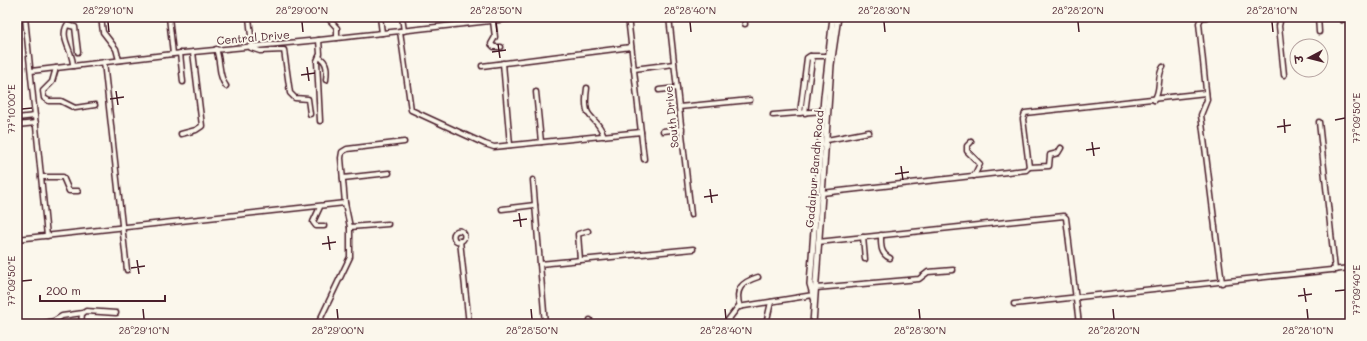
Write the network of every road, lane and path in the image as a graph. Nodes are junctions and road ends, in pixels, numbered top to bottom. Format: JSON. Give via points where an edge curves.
{"nodes":[{"id":1,"x":25,"y":17,"type":"edge"},
{"id":2,"x":101,"y":17,"type":"edge"},
{"id":3,"x":169,"y":17,"type":"edge"},
{"id":4,"x":249,"y":17,"type":"edge"},
{"id":5,"x":327,"y":17,"type":"edge"},
{"id":6,"x":380,"y":17,"type":"edge"},
{"id":7,"x":402,"y":17,"type":"edge"},
{"id":8,"x":526,"y":17,"type":"edge"},
{"id":9,"x":628,"y":17,"type":"edge"},
{"id":10,"x":669,"y":17,"type":"edge"},
{"id":11,"x":744,"y":17,"type":"edge"},
{"id":12,"x":833,"y":17,"type":"edge"},
{"id":13,"x":838,"y":17,"type":"edge"},
{"id":14,"x":1206,"y":17,"type":"edge"},
{"id":15,"x":1281,"y":17,"type":"edge"},
{"id":16,"x":1318,"y":17,"type":"edge"},
{"id":17,"x":1340,"y":17,"type":"edge"},
{"id":18,"x":1347,"y":17,"type":"edge"},
{"id":19,"x":493,"y":21,"type":"junction"},
{"id":20,"x":745,"y":24,"type":"dead end"},
{"id":21,"x":402,"y":31,"type":"junction"},
{"id":22,"x":1318,"y":32,"type":"dead end"},
{"id":23,"x":382,"y":33,"type":"junction"},
{"id":24,"x":337,"y":38,"type":"junction"},
{"id":25,"x":319,"y":40,"type":"junction"},
{"id":26,"x":252,"y":46,"type":"junction"},
{"id":27,"x":243,"y":47,"type":"junction"},
{"id":28,"x":501,"y":47,"type":"dead end"},
{"id":29,"x":631,"y":47,"type":"junction"},
{"id":30,"x":216,"y":49,"type":"junction"},
{"id":31,"x":78,"y":52,"type":"dead end"},
{"id":32,"x":194,"y":52,"type":"junction"},
{"id":33,"x":180,"y":53,"type":"junction"},
{"id":34,"x":173,"y":54,"type":"junction"},
{"id":35,"x":811,"y":56,"type":"junction"},
{"id":36,"x":828,"y":56,"type":"junction"},
{"id":37,"x":319,"y":57,"type":"junction"},
{"id":38,"x":119,"y":60,"type":"junction"},
{"id":39,"x":104,"y":62,"type":"junction"},
{"id":40,"x":503,"y":63,"type":"junction"},
{"id":41,"x":674,"y":64,"type":"junction"},
{"id":42,"x":73,"y":66,"type":"junction"},
{"id":43,"x":482,"y":66,"type":"dead end"},
{"id":44,"x":1163,"y":67,"type":"dead end"},
{"id":45,"x":56,"y":68,"type":"junction"},
{"id":46,"x":634,"y":69,"type":"junction"},
{"id":47,"x":31,"y":71,"type":"junction"},
{"id":48,"x":1284,"y":75,"type":"dead end"},
{"id":49,"x":326,"y":80,"type":"dead end"},
{"id":50,"x":183,"y":82,"type":"dead end"},
{"id":51,"x":226,"y":86,"type":"dead end"},
{"id":52,"x":587,"y":88,"type":"dead end"},
{"id":53,"x":677,"y":88,"type":"junction"},
{"id":54,"x":659,"y":90,"type":"dead end"},
{"id":55,"x":536,"y":92,"type":"dead end"},
{"id":56,"x":1206,"y":93,"type":"junction"},
{"id":57,"x":750,"y":100,"type":"dead end"},
{"id":58,"x":1153,"y":100,"type":"junction"},
{"id":59,"x":95,"y":105,"type":"dead end"},
{"id":60,"x":679,"y":107,"type":"junction"},
{"id":61,"x":823,"y":111,"type":"junction"},
{"id":62,"x":800,"y":113,"type":"junction"},
{"id":63,"x":805,"y":113,"type":"junction"},
{"id":64,"x":310,"y":114,"type":"dead end"},
{"id":65,"x":773,"y":115,"type":"dead end"},
{"id":66,"x":35,"y":116,"type":"junction"},
{"id":67,"x":17,"y":118,"type":"edge"},
{"id":68,"x":320,"y":121,"type":"dead end"},
{"id":69,"x":1319,"y":122,"type":"dead end"},
{"id":70,"x":36,"y":123,"type":"junction"},
{"id":71,"x":17,"y":125,"type":"edge"},
{"id":72,"x":682,"y":129,"type":"junction"},
{"id":73,"x":663,"y":131,"type":"dead end"},
{"id":74,"x":641,"y":132,"type":"junction"},
{"id":75,"x":869,"y":132,"type":"dead end"},
{"id":76,"x":181,"y":134,"type":"dead end"},
{"id":77,"x":604,"y":136,"type":"junction"},
{"id":78,"x":827,"y":140,"type":"junction"},
{"id":79,"x":404,"y":142,"type":"dead end"},
{"id":80,"x":541,"y":142,"type":"junction"},
{"id":81,"x":971,"y":142,"type":"dead end"},
{"id":82,"x":510,"y":145,"type":"junction"},
{"id":83,"x":1062,"y":148,"type":"dead end"},
{"id":84,"x":644,"y":159,"type":"dead end"},
{"id":85,"x":1029,"y":167,"type":"junction"},
{"id":86,"x":390,"y":173,"type":"dead end"},
{"id":87,"x":974,"y":176,"type":"junction"},
{"id":88,"x":41,"y":177,"type":"junction"},
{"id":89,"x":343,"y":178,"type":"junction"},
{"id":90,"x":534,"y":180,"type":"dead end"},
{"id":91,"x":78,"y":191,"type":"dead end"},
{"id":92,"x":822,"y":193,"type":"junction"},
{"id":93,"x":345,"y":203,"type":"junction"},
{"id":94,"x":536,"y":205,"type":"junction"},
{"id":95,"x":320,"y":207,"type":"junction"},
{"id":96,"x":502,"y":209,"type":"dead end"},
{"id":97,"x":691,"y":215,"type":"dead end"},
{"id":98,"x":388,"y":224,"type":"dead end"},
{"id":99,"x":324,"y":226,"type":"dead end"},
{"id":100,"x":350,"y":227,"type":"junction"},
{"id":101,"x":122,"y":228,"type":"junction"},
{"id":102,"x":588,"y":231,"type":"dead end"},
{"id":103,"x":881,"y":235,"type":"junction"},
{"id":104,"x":47,"y":236,"type":"junction"},
{"id":105,"x":863,"y":237,"type":"junction"},
{"id":106,"x":17,"y":239,"type":"edge"},
{"id":107,"x":460,"y":241,"type":"dead end"},
{"id":108,"x":818,"y":242,"type":"junction"},
{"id":109,"x":693,"y":249,"type":"dead end"},
{"id":110,"x":890,"y":258,"type":"dead end"},
{"id":111,"x":865,"y":259,"type":"dead end"},
{"id":112,"x":580,"y":260,"type":"junction"},
{"id":113,"x":540,"y":264,"type":"junction"},
{"id":114,"x":1350,"y":268,"type":"edge"},
{"id":115,"x":128,"y":270,"type":"dead end"},
{"id":116,"x":953,"y":270,"type":"dead end"},
{"id":117,"x":1335,"y":270,"type":"junction"},
{"id":118,"x":758,"y":277,"type":"dead end"},
{"id":119,"x":1222,"y":283,"type":"junction"},
{"id":120,"x":816,"y":288,"type":"junction"},
{"id":121,"x":814,"y":297,"type":"junction"},
{"id":122,"x":1077,"y":298,"type":"junction"},
{"id":123,"x":771,"y":302,"type":"junction"},
{"id":124,"x":1014,"y":304,"type":"dead end"},
{"id":125,"x":740,"y":307,"type":"junction"},
{"id":126,"x":83,"y":313,"type":"junction"},
{"id":127,"x":116,"y":313,"type":"dead end"},
{"id":128,"x":41,"y":324,"type":"edge"},
{"id":129,"x":81,"y":324,"type":"edge"},
{"id":130,"x":318,"y":324,"type":"edge"},
{"id":131,"x":469,"y":324,"type":"edge"},
{"id":132,"x":545,"y":324,"type":"edge"},
{"id":133,"x":725,"y":324,"type":"edge"},
{"id":134,"x":766,"y":324,"type":"edge"},
{"id":135,"x":813,"y":324,"type":"edge"},
{"id":136,"x":1079,"y":324,"type":"edge"}],
"edges":[{"from":1,"to":47,"type":"street"},
{"from":2,"to":38,"type":"street","via":[[103,32],[116,49]]},
{"from":3,"to":34,"type":"street"},
{"from":4,"to":26,"type":"street"},
{"from":5,"to":24,"type":"street","via":[[337,28]]},
{"from":6,"to":23,"type":"street"},
{"from":7,"to":21,"type":"street"},
{"from":8,"to":19,"type":"street","name":"Central Drive"},
{"from":9,"to":29,"type":"street"},
{"from":10,"to":41,"type":"street","name":"South Drive"},
{"from":11,"to":20,"type":"street"},
{"from":12,"to":36,"type":"street"},
{"from":13,"to":78,"type":"street","name":"Gadaipur Bandh Road"},
{"from":14,"to":56,"type":"street","via":[[1201,18],[1199,24]]},
{"from":15,"to":48,"type":"street"},
{"from":16,"to":22,"type":"street"},
{"from":17,"to":18,"type":"street","via":[[1342,20]]},
{"from":19,"to":21,"type":"street","name":"Central Drive"},
{"from":19,"to":28,"type":"street","via":[[495,37],[491,44],[494,47]]},
{"from":21,"to":23,"type":"street","name":"Central Drive"},
{"from":21,"to":82,"type":"street","via":[[411,110],[490,146]]},
{"from":23,"to":24,"type":"street","name":"Central Drive"},
{"from":24,"to":25,"type":"street","name":"Central Drive"},
{"from":25,"to":26,"type":"street","name":"Central Drive"},
{"from":25,"to":37,"type":"street"},
{"from":26,"to":27,"type":"street","name":"Central Drive"},
{"from":27,"to":30,"type":"street","name":"Central Drive"},
{"from":27,"to":64,"type":"street","via":[[260,51],[284,50],[290,94],[295,98],[308,99]]},
{"from":29,"to":40,"type":"street"},
{"from":29,"to":46,"type":"street"},
{"from":30,"to":32,"type":"street","name":"Central Drive"},
{"from":30,"to":51,"type":"street","via":[[221,65],[221,78]]},
{"from":31,"to":42,"type":"street","via":[[75,27],[67,25],[66,47],[73,58]]},
{"from":32,"to":33,"type":"street","name":"Central Drive"},
{"from":32,"to":76,"type":"street","via":[[202,126]]},
{"from":33,"to":34,"type":"street","name":"Central Drive"},
{"from":33,"to":50,"type":"street"},
{"from":34,"to":38,"type":"street","name":"Central Drive"},
{"from":35,"to":36,"type":"street"},
{"from":35,"to":62,"type":"street","via":[[807,58]]},
{"from":35,"to":63,"type":"street"},
{"from":36,"to":61,"type":"street"},
{"from":37,"to":49,"type":"street","via":[[326,65]]},
{"from":37,"to":68,"type":"street","via":[[316,62]]},
{"from":38,"to":39,"type":"street","name":"Central Drive"},
{"from":39,"to":42,"type":"street","name":"Central Drive"},
{"from":39,"to":101,"type":"street"},
{"from":40,"to":43,"type":"street"},
{"from":40,"to":82,"type":"street"},
{"from":41,"to":46,"type":"street"},
{"from":41,"to":53,"type":"street","name":"South Drive"},
{"from":42,"to":45,"type":"street","name":"Central Drive"},
{"from":44,"to":58,"type":"street","via":[[1157,95]]},
{"from":45,"to":47,"type":"street","name":"Central Drive"},
{"from":45,"to":59,"type":"street","via":[[52,82],[43,91],[44,98],[49,101],[61,101],[75,108]]},
{"from":46,"to":74,"type":"street"},
{"from":47,"to":66,"type":"street"},
{"from":52,"to":77,"type":"street","via":[[586,109]]},
{"from":53,"to":54,"type":"street"},
{"from":53,"to":60,"type":"street","name":"South Drive"},
{"from":55,"to":80,"type":"street"},
{"from":56,"to":58,"type":"street"},
{"from":56,"to":119,"type":"street","via":[[1207,102],[1201,115]]},
{"from":57,"to":60,"type":"street"},
{"from":58,"to":85,"type":"street","via":[[1025,114],[1023,119]]},
{"from":60,"to":72,"type":"street","name":"South Drive"},
{"from":61,"to":63,"type":"street"},
{"from":61,"to":121,"type":"street","via":[[810,284]]},
{"from":62,"to":63,"type":"street"},
{"from":62,"to":65,"type":"street"},
{"from":66,"to":67,"type":"street"},
{"from":66,"to":70,"type":"street"},
{"from":69,"to":117,"type":"street"},
{"from":70,"to":71,"type":"street"},
{"from":70,"to":88,"type":"street"},
{"from":72,"to":73,"type":"street"},
{"from":72,"to":97,"type":"street","name":"South Drive"},
{"from":74,"to":77,"type":"street"},
{"from":74,"to":84,"type":"street"},
{"from":75,"to":78,"type":"street"},
{"from":77,"to":80,"type":"street"},
{"from":78,"to":92,"type":"street","name":"Gadaipur Bandh Road"},
{"from":79,"to":89,"type":"street","via":[[343,151]]},
{"from":80,"to":82,"type":"street"},
{"from":81,"to":87,"type":"street","via":[[967,146],[967,151],[980,165]]},
{"from":83,"to":85,"type":"street","via":[[1058,153],[1050,155],[1049,166]]},
{"from":85,"to":87,"type":"street","via":[[1023,171]]},
{"from":86,"to":89,"type":"street"},
{"from":87,"to":92,"type":"street"},
{"from":88,"to":91,"type":"street","via":[[63,177],[69,192]]},
{"from":88,"to":104,"type":"street"},
{"from":89,"to":93,"type":"street"},
{"from":90,"to":94,"type":"street"},
{"from":92,"to":108,"type":"street","name":"Gadaipur Bandh Road"},
{"from":93,"to":95,"type":"street"},
{"from":93,"to":100,"type":"street"},
{"from":94,"to":96,"type":"street"},
{"from":94,"to":113,"type":"street"},
{"from":95,"to":99,"type":"street","via":[[313,222],[316,226]]},
{"from":95,"to":101,"type":"street"},
{"from":98,"to":100,"type":"street"},
{"from":100,"to":130,"type":"street","via":[[349,261]]},
{"from":101,"to":104,"type":"street"},
{"from":101,"to":115,"type":"street"},
{"from":102,"to":112,"type":"street","via":[[578,234]]},
{"from":103,"to":105,"type":"street"},
{"from":103,"to":110,"type":"street","via":[[882,250],[884,255]]},
{"from":103,"to":122,"type":"street","via":[[1064,216]]},
{"from":104,"to":106,"type":"street"},
{"from":105,"to":108,"type":"street"},
{"from":105,"to":111,"type":"street"},
{"from":107,"to":131,"type":"street"},
{"from":108,"to":120,"type":"street","name":"Gadaipur Bandh Road"},
{"from":109,"to":112,"type":"street"},
{"from":112,"to":113,"type":"street"},
{"from":113,"to":132,"type":"street"},
{"from":114,"to":117,"type":"street"},
{"from":116,"to":120,"type":"street","via":[[928,272],[919,279]]},
{"from":117,"to":119,"type":"street"},
{"from":118,"to":125,"type":"street","via":[[741,286],[737,297]]},
{"from":119,"to":122,"type":"street"},
{"from":120,"to":121,"type":"street","name":"Gadaipur Bandh Road"},
{"from":121,"to":123,"type":"street"},
{"from":121,"to":135,"type":"street","name":"Gadaipur Bandh Road"},
{"from":122,"to":124,"type":"street"},
{"from":122,"to":136,"type":"street"},
{"from":123,"to":125,"type":"street"},
{"from":123,"to":134,"type":"street"},
{"from":125,"to":133,"type":"street","via":[[734,310]]},
{"from":126,"to":127,"type":"street"},
{"from":126,"to":128,"type":"street","via":[[62,316]]},
{"from":126,"to":129,"type":"street"}]}
